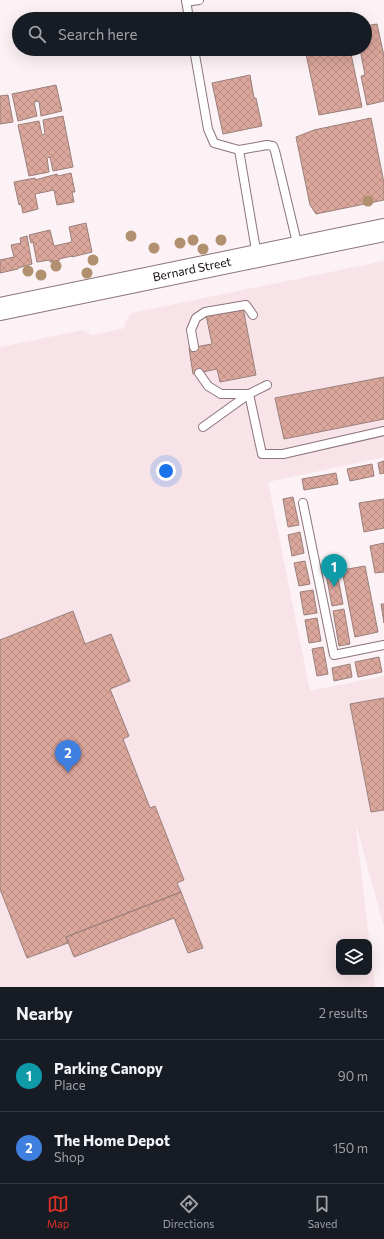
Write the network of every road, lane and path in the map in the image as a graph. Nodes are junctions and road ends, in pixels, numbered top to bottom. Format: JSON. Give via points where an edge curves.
{"nodes":[{"id":1,"x":199,"y":0,"type":"edge"},
{"id":2,"x":186,"y":1,"type":"edge"},
{"id":3,"x":188,"y":12,"type":"edge"},
{"id":4,"x":195,"y":56,"type":"edge"},
{"id":5,"x":239,"y":150,"type":"junction"},
{"id":6,"x":384,"y":230,"type":"edge"},
{"id":7,"x":298,"y":248,"type":"junction"},
{"id":8,"x":257,"y":257,"type":"junction"},
{"id":9,"x":0,"y":309,"type":"edge"},
{"id":10,"x":252,"y":315,"type":"dead end"},
{"id":11,"x":194,"y":347,"type":"dead end"},
{"id":12,"x":199,"y":372,"type":"dead end"},
{"id":13,"x":267,"y":384,"type":"dead end"},
{"id":14,"x":249,"y":394,"type":"junction"},
{"id":15,"x":203,"y":427,"type":"dead end"},
{"id":16,"x":384,"y":431,"type":"edge"},
{"id":17,"x":303,"y":503,"type":"dead end"},
{"id":18,"x":384,"y":645,"type":"edge"}],
"edges":[{"from":1,"to":2,"type":"lane"},
{"from":2,"to":3,"type":"lane"},
{"from":4,"to":5,"type":"lane","via":[[208,129],[214,143]]},
{"from":5,"to":7,"type":"lane","via":[[273,146]]},
{"from":5,"to":8,"type":"lane"},
{"from":6,"to":7,"type":"street","name":"Bernard Street"},
{"from":7,"to":8,"type":"street","name":"Bernard Street"},
{"from":8,"to":9,"type":"street","name":"Bernard Street"},
{"from":10,"to":11,"type":"lane","via":[[246,305],[205,312],[196,318],[191,330]]},
{"from":12,"to":14,"type":"lane","via":[[208,386],[221,394]]},
{"from":13,"to":14,"type":"lane"},
{"from":14,"to":15,"type":"lane"},
{"from":14,"to":16,"type":"lane","via":[[262,454],[283,454]]},
{"from":17,"to":18,"type":"lane","via":[[334,655]]}]}
